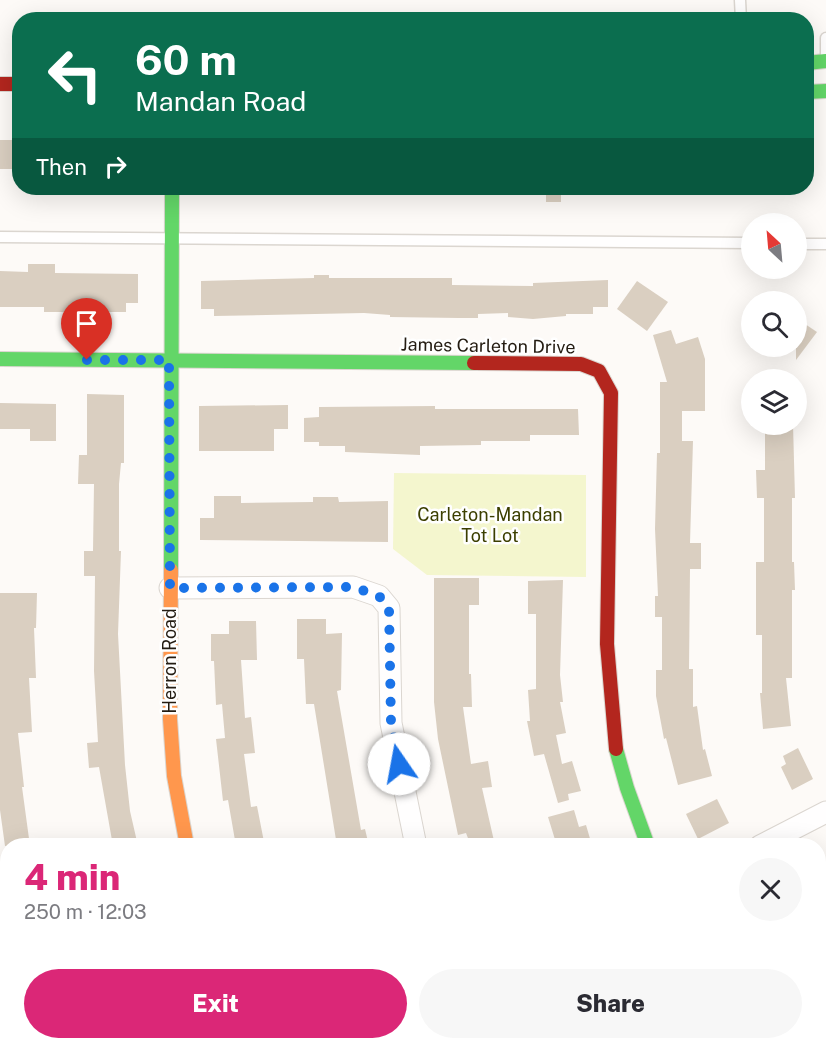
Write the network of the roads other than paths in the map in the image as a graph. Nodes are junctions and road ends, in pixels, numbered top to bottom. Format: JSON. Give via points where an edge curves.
{"nodes":[{"id":1,"x":826,"y":38,"type":"edge"},
{"id":2,"x":826,"y":61,"type":"edge"},
{"id":3,"x":172,"y":195,"type":"edge"},
{"id":4,"x":0,"y":237,"type":"edge"},
{"id":5,"x":171,"y":238,"type":"junction"},
{"id":6,"x":741,"y":243,"type":"edge"},
{"id":7,"x":807,"y":244,"type":"edge"},
{"id":8,"x":826,"y":244,"type":"edge"},
{"id":9,"x":0,"y":359,"type":"edge"},
{"id":10,"x":169,"y":360,"type":"junction"},
{"id":11,"x":170,"y":588,"type":"junction"},
{"id":12,"x":826,"y":812,"type":"edge"},
{"id":13,"x":186,"y":838,"type":"edge"},
{"id":14,"x":414,"y":838,"type":"edge"},
{"id":15,"x":645,"y":838,"type":"edge"},
{"id":16,"x":776,"y":838,"type":"edge"}],
"edges":[{"from":1,"to":2,"type":"lane"},
{"from":3,"to":5,"type":"street","name":"Herron Road"},
{"from":4,"to":5,"type":"lane"},
{"from":5,"to":6,"type":"lane"},
{"from":5,"to":10,"type":"street","name":"Herron Road"},
{"from":7,"to":8,"type":"lane"},
{"from":9,"to":10,"type":"street","name":"James Carleton Drive"},
{"from":10,"to":11,"type":"street","name":"Herron Road"},
{"from":10,"to":15,"type":"street","name":"James Carleton Drive","via":[[581,364],[599,371],[611,393],[608,619],[613,728],[620,766]]},
{"from":11,"to":13,"type":"street","name":"Herron Road","via":[[170,719],[174,776]]},
{"from":11,"to":14,"type":"street","via":[[353,587],[379,596],[389,608],[391,723]]},
{"from":12,"to":16,"type":"street"}]}
